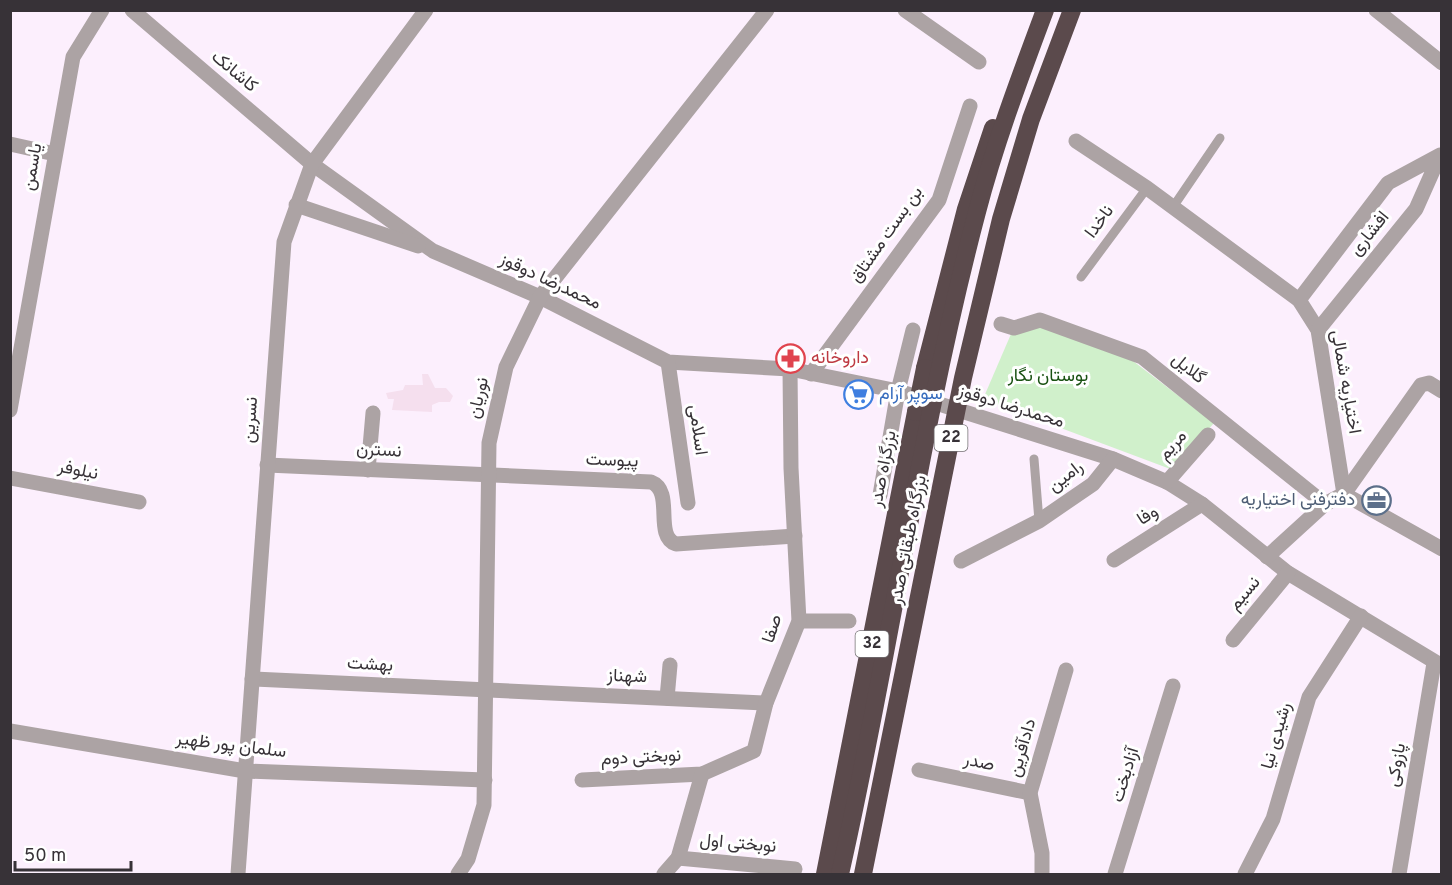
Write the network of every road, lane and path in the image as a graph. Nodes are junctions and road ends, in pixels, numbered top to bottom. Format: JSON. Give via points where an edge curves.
{"nodes":[{"id":1,"x":102,"y":10,"type":"edge"},
{"id":2,"x":132,"y":10,"type":"edge"},
{"id":3,"x":426,"y":10,"type":"edge"},
{"id":4,"x":767,"y":10,"type":"edge"},
{"id":5,"x":905,"y":10,"type":"edge"},
{"id":6,"x":1036,"y":10,"type":"edge"},
{"id":7,"x":1045,"y":10,"type":"edge"},
{"id":8,"x":1075,"y":10,"type":"edge"},
{"id":9,"x":1376,"y":10,"type":"edge"},
{"id":10,"x":979,"y":62,"type":"dead end"},
{"id":11,"x":1442,"y":63,"type":"edge"},
{"id":12,"x":970,"y":106,"type":"dead end"},
{"id":13,"x":1220,"y":138,"type":"dead end"},
{"id":14,"x":1076,"y":141,"type":"dead end"},
{"id":15,"x":10,"y":144,"type":"edge"},
{"id":16,"x":56,"y":154,"type":"junction"},
{"id":17,"x":1441,"y":154,"type":"edge"},
{"id":18,"x":312,"y":164,"type":"junction"},
{"id":19,"x":1147,"y":188,"type":"junction"},
{"id":20,"x":296,"y":205,"type":"junction"},
{"id":21,"x":1173,"y":207,"type":"junction"},
{"id":22,"x":433,"y":251,"type":"junction"},
{"id":23,"x":1081,"y":277,"type":"dead end"},
{"id":24,"x":540,"y":297,"type":"junction"},
{"id":25,"x":1299,"y":300,"type":"junction"},
{"id":26,"x":1001,"y":324,"type":"dead end"},
{"id":27,"x":913,"y":330,"type":"dead end"},
{"id":28,"x":1318,"y":330,"type":"junction"},
{"id":29,"x":668,"y":362,"type":"junction"},
{"id":30,"x":790,"y":369,"type":"junction"},
{"id":31,"x":811,"y":374,"type":"junction"},
{"id":32,"x":1442,"y":391,"type":"edge"},
{"id":33,"x":898,"y":392,"type":"junction"},
{"id":34,"x":10,"y":410,"type":"edge"},
{"id":35,"x":372,"y":413,"type":"dead end"},
{"id":36,"x":1208,"y":435,"type":"dead end"},
{"id":37,"x":1034,"y":459,"type":"dead end"},
{"id":38,"x":1113,"y":459,"type":"junction"},
{"id":39,"x":267,"y":465,"type":"junction"},
{"id":40,"x":368,"y":470,"type":"junction"},
{"id":41,"x":488,"y":476,"type":"junction"},
{"id":42,"x":10,"y":478,"type":"edge"},
{"id":43,"x":1167,"y":482,"type":"junction"},
{"id":44,"x":1344,"y":494,"type":"junction"},
{"id":45,"x":880,"y":495,"type":"dead end"},
{"id":46,"x":139,"y":502,"type":"dead end"},
{"id":47,"x":688,"y":503,"type":"dead end"},
{"id":48,"x":1202,"y":504,"type":"junction"},
{"id":49,"x":1325,"y":504,"type":"junction"},
{"id":50,"x":1039,"y":521,"type":"junction"},
{"id":51,"x":795,"y":536,"type":"junction"},
{"id":52,"x":1442,"y":549,"type":"edge"},
{"id":53,"x":1267,"y":557,"type":"junction"},
{"id":54,"x":1114,"y":560,"type":"dead end"},
{"id":55,"x":961,"y":561,"type":"dead end"},
{"id":56,"x":1288,"y":573,"type":"junction"},
{"id":57,"x":1360,"y":616,"type":"junction"},
{"id":58,"x":799,"y":621,"type":"junction"},
{"id":59,"x":849,"y":621,"type":"dead end"},
{"id":60,"x":1233,"y":639,"type":"dead end"},
{"id":61,"x":1438,"y":664,"type":"edge"},
{"id":62,"x":670,"y":665,"type":"dead end"},
{"id":63,"x":1066,"y":670,"type":"dead end"},
{"id":64,"x":252,"y":679,"type":"junction"},
{"id":65,"x":1173,"y":686,"type":"dead end"},
{"id":66,"x":487,"y":691,"type":"junction"},
{"id":67,"x":667,"y":698,"type":"junction"},
{"id":68,"x":766,"y":703,"type":"junction"},
{"id":69,"x":10,"y":732,"type":"edge"},
{"id":70,"x":920,"y":770,"type":"dead end"},
{"id":71,"x":245,"y":771,"type":"junction"},
{"id":72,"x":702,"y":774,"type":"junction"},
{"id":73,"x":484,"y":780,"type":"junction"},
{"id":74,"x":582,"y":780,"type":"dead end"},
{"id":75,"x":1030,"y":793,"type":"junction"},
{"id":76,"x":678,"y":858,"type":"junction"},
{"id":77,"x":753,"y":869,"type":"edge"},
{"id":78,"x":795,"y":869,"type":"dead end"},
{"id":79,"x":238,"y":874,"type":"edge"},
{"id":80,"x":458,"y":874,"type":"edge"},
{"id":81,"x":664,"y":874,"type":"edge"},
{"id":82,"x":825,"y":874,"type":"edge"},
{"id":83,"x":840,"y":874,"type":"edge"},
{"id":84,"x":865,"y":874,"type":"edge"},
{"id":85,"x":1042,"y":874,"type":"edge"},
{"id":86,"x":1115,"y":874,"type":"edge"},
{"id":87,"x":1245,"y":874,"type":"edge"},
{"id":88,"x":1399,"y":874,"type":"edge"}],
"edges":[{"from":1,"to":16,"type":"street","name":"یاسمن","via":[[73,57]]},
{"from":2,"to":18,"type":"street","name":"کاشانک"},
{"from":3,"to":18,"type":"street","name":"نسرین"},
{"from":4,"to":24,"type":"street","name":"نوریان"},
{"from":5,"to":10,"type":"street"},
{"from":6,"to":82,"type":"highway","name":"بزرگراه صدر","number":"32","bridge":true,"via":[[966,209],[925,368]]},
{"from":7,"to":83,"type":"highway","name":"بزرگراه طبقاتی صدر","number":"22","bridge":true,"via":[[1007,110],[985,183],[938,370]]},
{"from":8,"to":84,"type":"highway","number":"32","bridge":true,"via":[[1004,220]]},
{"from":8,"to":84,"type":"highway","name":"بزرگراه طبقاتی صدر","number":"22","bridge":true,"via":[[1031,119],[995,241],[963,378]]},
{"from":9,"to":11,"type":"street"},
{"from":12,"to":31,"type":"street","name":"بن بست مشتاق","via":[[939,200]]},
{"from":13,"to":21,"type":"lane"},
{"from":14,"to":19,"type":"street","name":"اختیاریه شمالی"},
{"from":15,"to":16,"type":"street"},
{"from":16,"to":34,"type":"street","name":"یاسمن"},
{"from":17,"to":25,"type":"street","name":"افشاری","via":[[1388,183]]},
{"from":17,"to":28,"type":"street","name":"افشاری","via":[[1416,209]]},
{"from":18,"to":20,"type":"street","name":"نسرین"},
{"from":18,"to":22,"type":"street","name":"محمدرضا دوقوز"},
{"from":19,"to":21,"type":"street","name":"اختیاریه شمالی"},
{"from":19,"to":23,"type":"lane","name":"ناخدا"},
{"from":20,"to":22,"type":"street"},
{"from":20,"to":39,"type":"street","name":"نسرین","via":[[284,242]]},
{"from":21,"to":25,"type":"street","name":"اختیاریه شمالی"},
{"from":22,"to":24,"type":"street","name":"محمدرضا دوقوز"},
{"from":24,"to":29,"type":"street","name":"محمدرضا دوقوز"},
{"from":24,"to":41,"type":"street","name":"نوریان","via":[[506,367],[489,443]]},
{"from":25,"to":28,"type":"street","name":"اختیاریه شمالی"},
{"from":26,"to":49,"type":"street","name":"گلایل","via":[[1014,328],[1040,320],[1142,357]]},
{"from":27,"to":33,"type":"street"},
{"from":28,"to":44,"type":"street","name":"اختیاریه شمالی"},
{"from":29,"to":30,"type":"street","name":"محمدرضا دوقوز"},
{"from":29,"to":47,"type":"street","name":"اسلامی"},
{"from":30,"to":31,"type":"street","name":"محمدرضا دوقوز"},
{"from":30,"to":51,"type":"street","name":"صفا"},
{"from":31,"to":33,"type":"street","name":"محمدرضا دوقوز"},
{"from":32,"to":44,"type":"street","via":[[1429,383],[1421,385]]},
{"from":33,"to":38,"type":"street","name":"محمدرضا دوقوز"},
{"from":33,"to":45,"type":"street"},
{"from":35,"to":40,"type":"street"},
{"from":36,"to":43,"type":"street","name":"مریم"},
{"from":37,"to":50,"type":"lane","name":"رامین"},
{"from":38,"to":43,"type":"street","name":"محمدرضا دوقوز"},
{"from":38,"to":50,"type":"street","name":"رامین","via":[[1094,484]]},
{"from":39,"to":40,"type":"street","name":"نسترن"},
{"from":39,"to":64,"type":"street","name":"نسرین"},
{"from":40,"to":41,"type":"street","name":"نسترن"},
{"from":41,"to":51,"type":"street","name":"پیوست","via":[[655,483],[664,503],[666,537],[676,544]]},
{"from":41,"to":66,"type":"street","name":"نوریان"},
{"from":42,"to":46,"type":"street","name":"نیلوفر"},
{"from":43,"to":48,"type":"street","name":"محمدرضا دوقوز"},
{"from":44,"to":49,"type":"street"},
{"from":44,"to":52,"type":"street"},
{"from":48,"to":53,"type":"street","name":"محمدرضا دوقوز"},
{"from":48,"to":54,"type":"street","name":"وفا"},
{"from":49,"to":53,"type":"street"},
{"from":50,"to":55,"type":"street","name":"رامین"},
{"from":51,"to":58,"type":"street","name":"صفا"},
{"from":53,"to":56,"type":"street","name":"محمدرضا دوقوز"},
{"from":56,"to":57,"type":"street","name":"محمدرضا دوقوز"},
{"from":56,"to":60,"type":"street","name":"نسیم"},
{"from":57,"to":61,"type":"street","name":"محمدرضا دوقوز"},
{"from":57,"to":87,"type":"street","name":"رشیدی نیا","via":[[1309,696],[1273,819]]},
{"from":58,"to":59,"type":"street"},
{"from":58,"to":68,"type":"street","name":"صفا"},
{"from":61,"to":88,"type":"street","name":"پازوکی"},
{"from":62,"to":67,"type":"street"},
{"from":63,"to":75,"type":"street","name":"دادآفرین"},
{"from":64,"to":66,"type":"street","name":"بهشت"},
{"from":64,"to":71,"type":"street","name":"نسرین"},
{"from":65,"to":86,"type":"street","name":"آزادبخت"},
{"from":66,"to":67,"type":"street","name":"شهناز"},
{"from":66,"to":73,"type":"street","name":"نوریان"},
{"from":67,"to":68,"type":"street","name":"شهناز"},
{"from":68,"to":72,"type":"street","name":"صفا","via":[[754,751]]},
{"from":69,"to":71,"type":"street","name":"سلمان پور ظهیر"},
{"from":70,"to":75,"type":"street","name":"صدر"},
{"from":71,"to":73,"type":"street","name":"سلمان پور ظهیر"},
{"from":71,"to":79,"type":"street","name":"نسرین"},
{"from":72,"to":74,"type":"street","name":"نوبختی دوم"},
{"from":72,"to":76,"type":"street"},
{"from":73,"to":80,"type":"street","name":"نوریان","via":[[484,805],[468,859]]},
{"from":75,"to":85,"type":"street","name":"دادآفرین","via":[[1042,853]]},
{"from":76,"to":77,"type":"street","name":"نوبختی اول"},
{"from":76,"to":81,"type":"street"},
{"from":77,"to":78,"type":"street","name":"نوبختی اول"}]}
